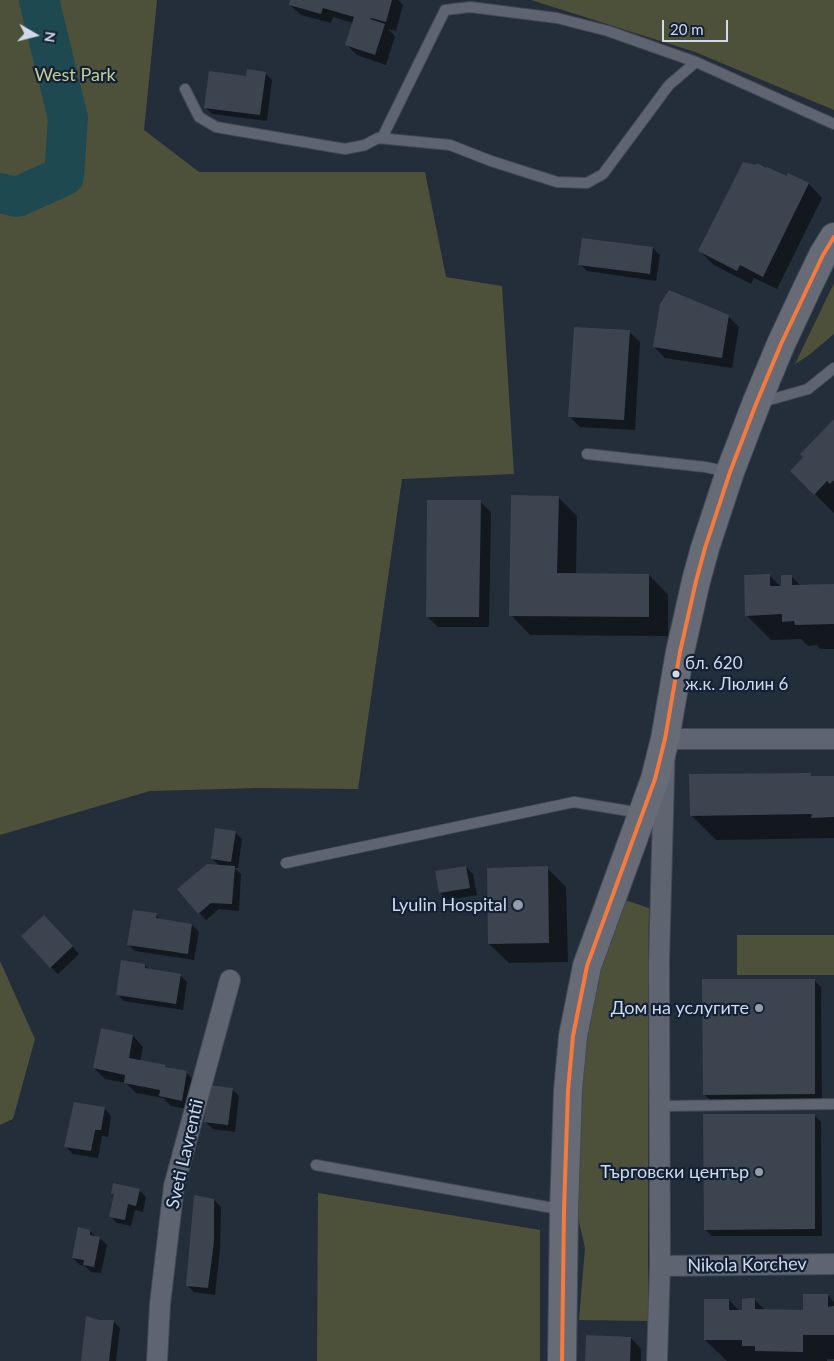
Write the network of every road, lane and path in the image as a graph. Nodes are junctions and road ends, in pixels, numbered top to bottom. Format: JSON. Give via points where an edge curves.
{"nodes":[{"id":1,"x":696,"y":62,"type":"junction"},
{"id":2,"x":185,"y":89,"type":"dead end"},
{"id":3,"x":834,"y":124,"type":"edge"},
{"id":4,"x":382,"y":138,"type":"junction"},
{"id":5,"x":830,"y":249,"type":"edge"},
{"id":6,"x":834,"y":368,"type":"edge"},
{"id":7,"x":756,"y":404,"type":"junction"},
{"id":8,"x":587,"y":454,"type":"dead end"},
{"id":9,"x":730,"y":472,"type":"junction"},
{"id":10,"x":834,"y":738,"type":"edge"},
{"id":11,"x":665,"y":739,"type":"junction"},
{"id":12,"x":642,"y":813,"type":"junction"},
{"id":13,"x":286,"y":863,"type":"dead end"},
{"id":14,"x":230,"y":980,"type":"dead end"},
{"id":15,"x":834,"y":1104,"type":"edge"},
{"id":16,"x":660,"y":1106,"type":"junction"},
{"id":17,"x":316,"y":1165,"type":"dead end"},
{"id":18,"x":564,"y":1210,"type":"junction"},
{"id":19,"x":834,"y":1264,"type":"edge"},
{"id":20,"x":660,"y":1266,"type":"junction"},
{"id":21,"x":157,"y":1361,"type":"edge"},
{"id":22,"x":562,"y":1361,"type":"edge"},
{"id":23,"x":658,"y":1361,"type":"edge"}],
"edges":[{"from":1,"to":3,"type":"lane"},
{"from":1,"to":4,"type":"lane","via":[[669,85],[603,174],[587,183],[557,182],[450,145]]},
{"from":1,"to":4,"type":"lane","via":[[557,18],[470,7],[445,10]]},
{"from":2,"to":4,"type":"lane","via":[[199,117],[216,128],[345,149]]},
{"from":5,"to":7,"type":"main road","via":[[781,344]]},
{"from":6,"to":7,"type":"lane","via":[[808,389]]},
{"from":7,"to":9,"type":"main road"},
{"from":8,"to":9,"type":"lane"},
{"from":9,"to":11,"type":"main road","via":[[696,581]]},
{"from":10,"to":11,"type":"street"},
{"from":11,"to":12,"type":"main road"},
{"from":11,"to":16,"type":"street","via":[[658,962]]},
{"from":12,"to":13,"type":"lane","via":[[574,802]]},
{"from":12,"to":18,"type":"main road","via":[[587,966],[573,1036]]},
{"from":14,"to":21,"type":"street","name":"Sveti Lavrentii","via":[[174,1186],[160,1304]]},
{"from":15,"to":16,"type":"lane"},
{"from":16,"to":20,"type":"street"},
{"from":17,"to":18,"type":"lane"},
{"from":18,"to":22,"type":"main road"},
{"from":19,"to":20,"type":"street","name":"Nikola Korchev"},
{"from":20,"to":23,"type":"street"}]}
